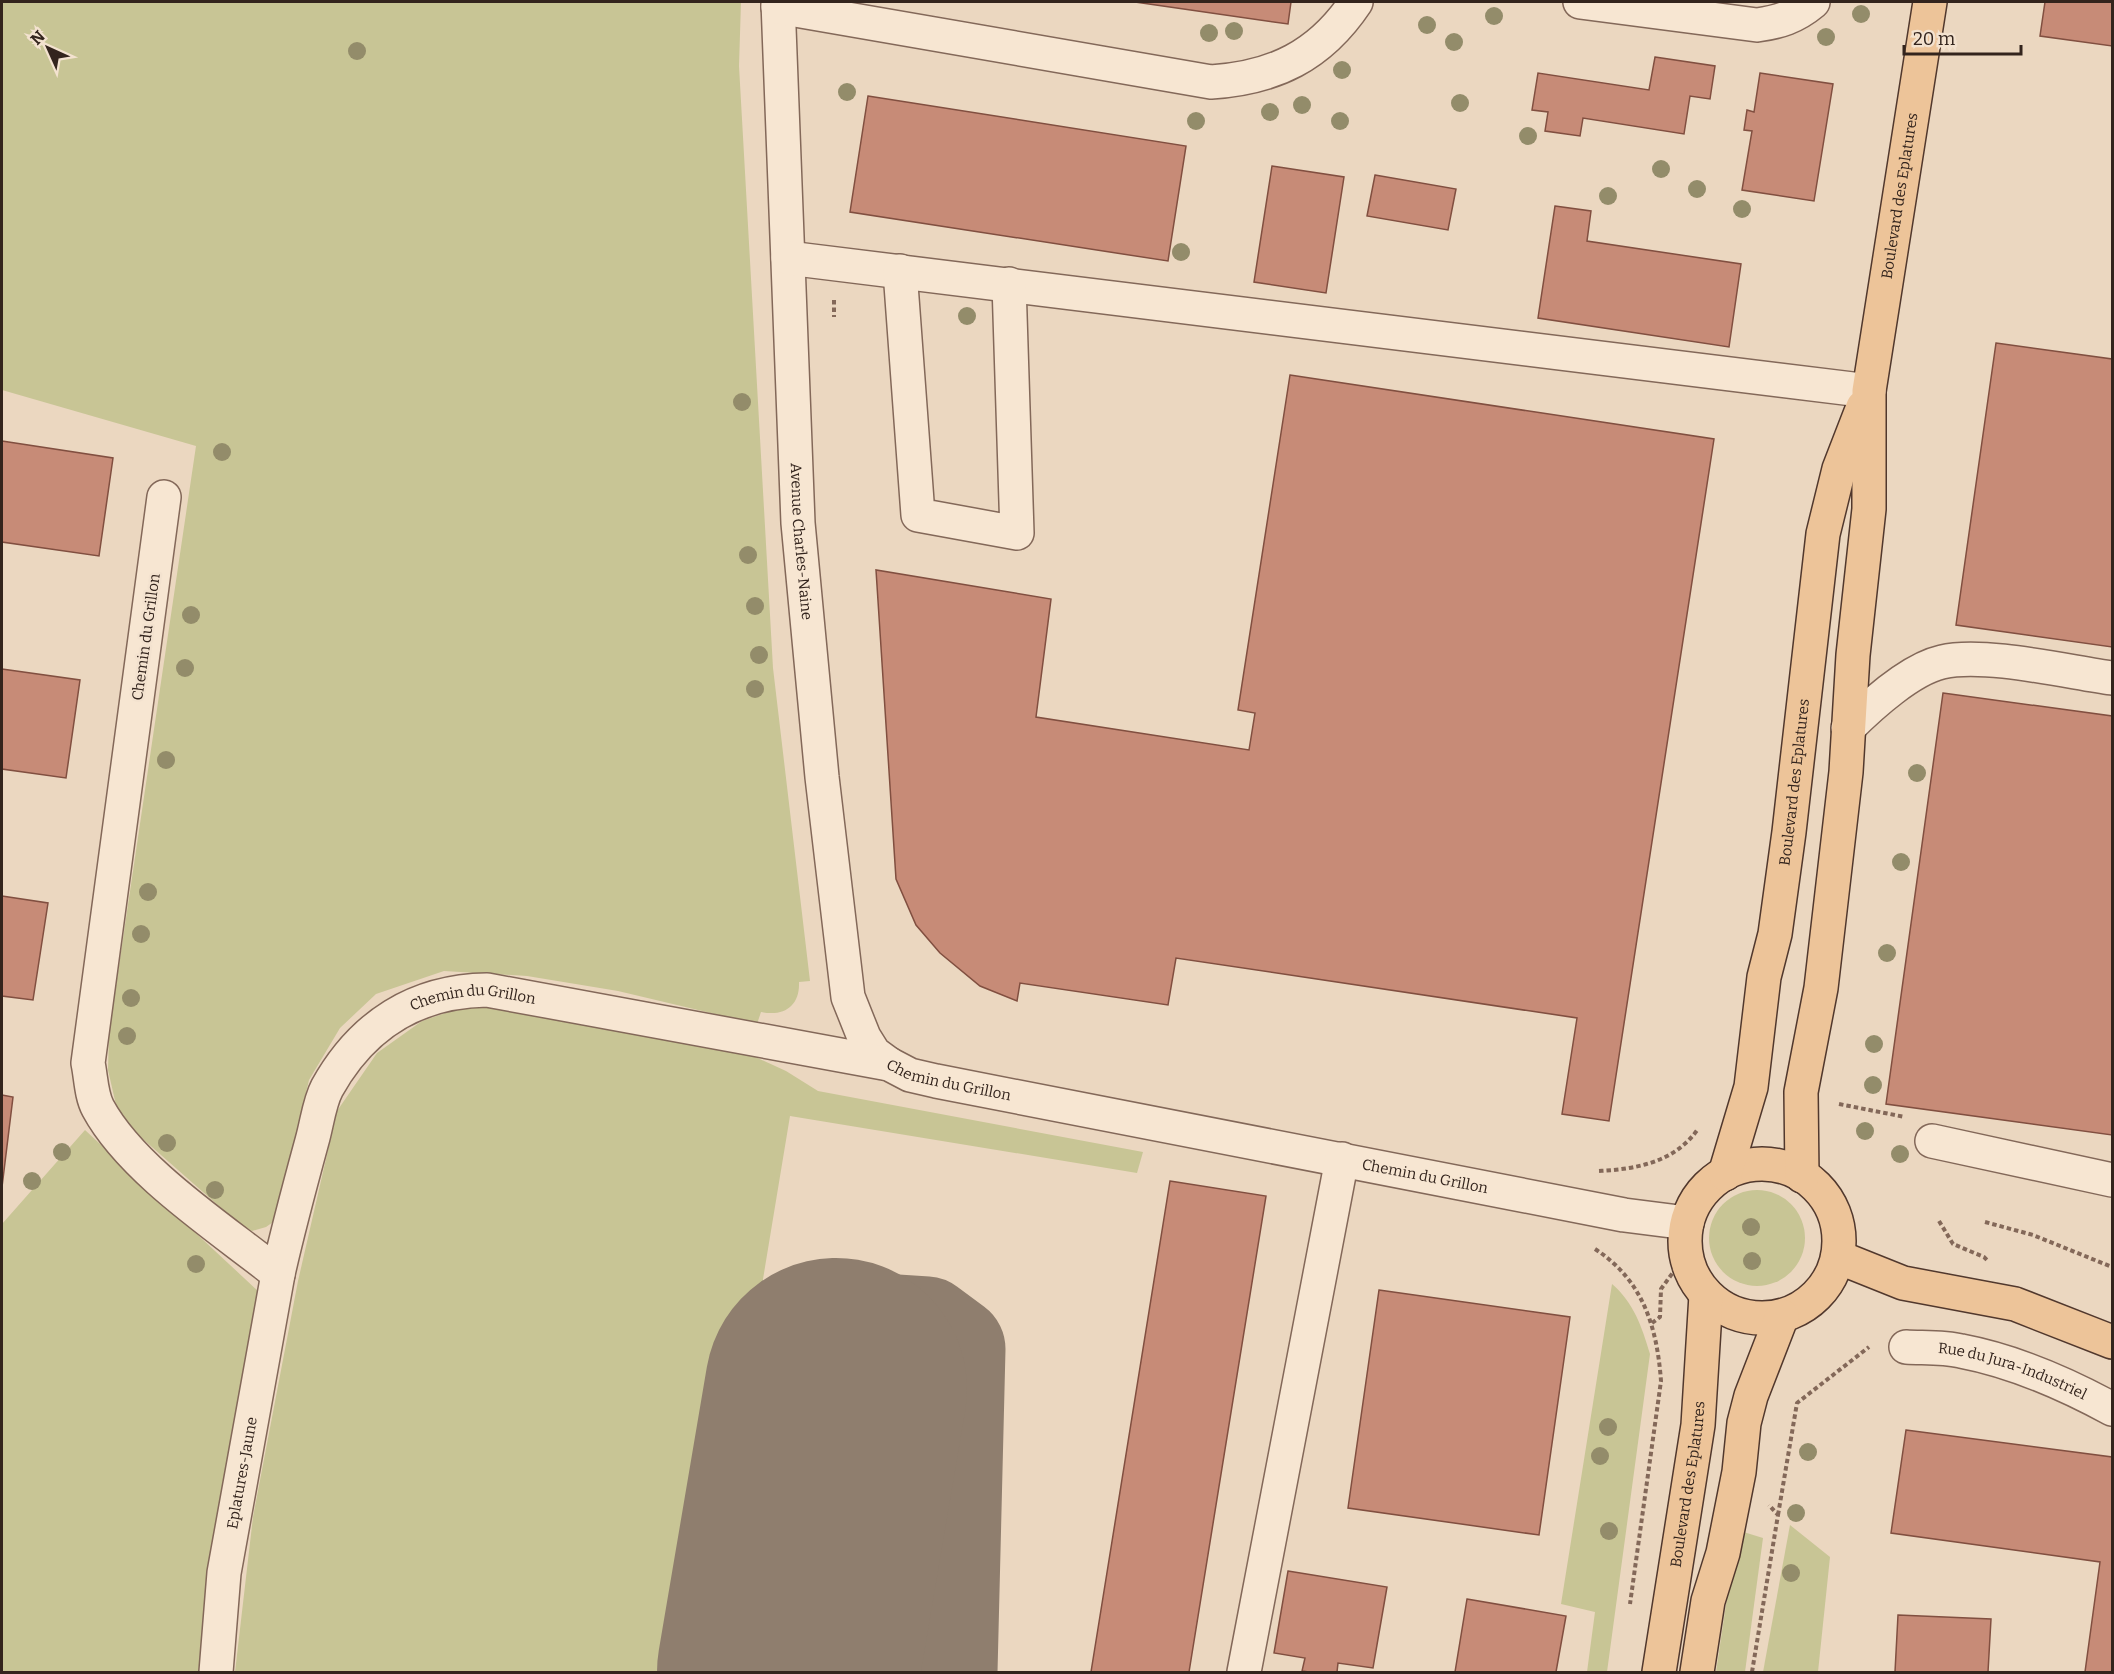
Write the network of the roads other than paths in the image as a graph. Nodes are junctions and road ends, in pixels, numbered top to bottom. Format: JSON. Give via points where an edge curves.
{"nodes":[{"id":1,"x":1356,"y":2,"type":"edge"},
{"id":2,"x":1580,"y":2,"type":"edge"},
{"id":3,"x":1813,"y":2,"type":"edge"},
{"id":4,"x":1930,"y":2,"type":"edge"},
{"id":5,"x":778,"y":4,"type":"edge"},
{"id":6,"x":788,"y":258,"type":"junction"},
{"id":7,"x":900,"y":271,"type":"junction"},
{"id":8,"x":1009,"y":285,"type":"junction"},
{"id":9,"x":1869,"y":391,"type":"junction"},
{"id":10,"x":165,"y":497,"type":"dead end"},
{"id":11,"x":2112,"y":678,"type":"edge"},
{"id":12,"x":1848,"y":728,"type":"junction"},
{"id":13,"x":889,"y":1064,"type":"junction"},
{"id":14,"x":1932,"y":1141,"type":"road end"},
{"id":15,"x":1342,"y":1159,"type":"junction"},
{"id":16,"x":1725,"y":1174,"type":"junction"},
{"id":17,"x":1802,"y":1176,"type":"junction"},
{"id":18,"x":2112,"y":1180,"type":"edge"},
{"id":19,"x":1687,"y":1239,"type":"junction"},
{"id":20,"x":1838,"y":1257,"type":"junction"},
{"id":21,"x":278,"y":1274,"type":"junction"},
{"id":22,"x":1706,"y":1294,"type":"junction"},
{"id":23,"x":1782,"y":1316,"type":"junction"},
{"id":24,"x":2112,"y":1342,"type":"edge"},
{"id":25,"x":1892,"y":1344,"type":"road end"},
{"id":26,"x":2112,"y":1409,"type":"edge"},
{"id":27,"x":216,"y":1672,"type":"edge"},
{"id":28,"x":1244,"y":1672,"type":"edge"},
{"id":29,"x":1659,"y":1672,"type":"edge"},
{"id":30,"x":1697,"y":1672,"type":"edge"}],
"edges":[{"from":1,"to":5,"type":"street","via":[[1297,60],[1246,80],[1211,82]]},
{"from":2,"to":3,"type":"street","via":[[1757,25],[1781,21]]},
{"from":4,"to":9,"type":"main road","name":"Boulevard des Eplatures"},
{"from":5,"to":6,"type":"street","name":"Avenue Charles-Naine"},
{"from":6,"to":7,"type":"street"},
{"from":6,"to":13,"type":"street","name":"Avenue Charles-Naine","via":[[798,523],[843,964],[848,997],[864,1037],[874,1053]]},
{"from":7,"to":8,"type":"street"},
{"from":7,"to":8,"type":"street","via":[[918,515],[1017,533]]},
{"from":8,"to":9,"type":"street"},
{"from":9,"to":12,"type":"main road","name":"Boulevard des Eplatures","via":[[1869,509]]},
{"from":9,"to":16,"type":"main road","name":"Boulevard des Eplatures","via":[[1839,469],[1823,534],[1775,934],[1764,977],[1751,1087]]},
{"from":10,"to":21,"type":"street","name":"Chemin du Grillon","via":[[88,1063],[96,1105],[117,1138],[179,1195]]},
{"from":11,"to":12,"type":"street","via":[[1989,660],[1942,662],[1893,688]]},
{"from":12,"to":17,"type":"main road","name":"Boulevard des Eplatures","via":[[1821,988],[1801,1092]]},
{"from":13,"to":15,"type":"street","name":"Chemin du Grillon","via":[[910,1075]]},
{"from":13,"to":21,"type":"street","name":"Chemin du Grillon","via":[[487,990],[458,991],[422,1000],[393,1015],[369,1034],[346,1058],[326,1090]]},
{"from":14,"to":18,"type":"street"},
{"from":15,"to":19,"type":"street","name":"Chemin du Grillon","via":[[1624,1215]]},
{"from":15,"to":28,"type":"street"},
{"from":16,"to":17,"type":"main road","via":[[1740,1168],[1772,1165]]},
{"from":16,"to":19,"type":"main road","via":[[1701,1195]]},
{"from":17,"to":20,"type":"main road","via":[[1820,1191],[1833,1210],[1838,1226]]},
{"from":19,"to":22,"type":"main road","via":[[1690,1269]]},
{"from":20,"to":23,"type":"main road","via":[[1822,1289],[1810,1302]]},
{"from":20,"to":24,"type":"main road","via":[[1904,1283],[2015,1304]]},
{"from":21,"to":27,"type":"street","name":"Eplatures-Jaune","via":[[224,1573]]},
{"from":22,"to":23,"type":"main road","via":[[1719,1306],[1742,1315]]},
{"from":22,"to":29,"type":"main road","name":"Boulevard des Eplatures","via":[[1698,1425]]},
{"from":23,"to":30,"type":"main road","via":[[1744,1423],[1739,1472],[1723,1553],[1708,1601]]},
{"from":25,"to":26,"type":"street","name":"Rue du Jura-Industriel","via":[[1960,1351],[2019,1367]]}]}
